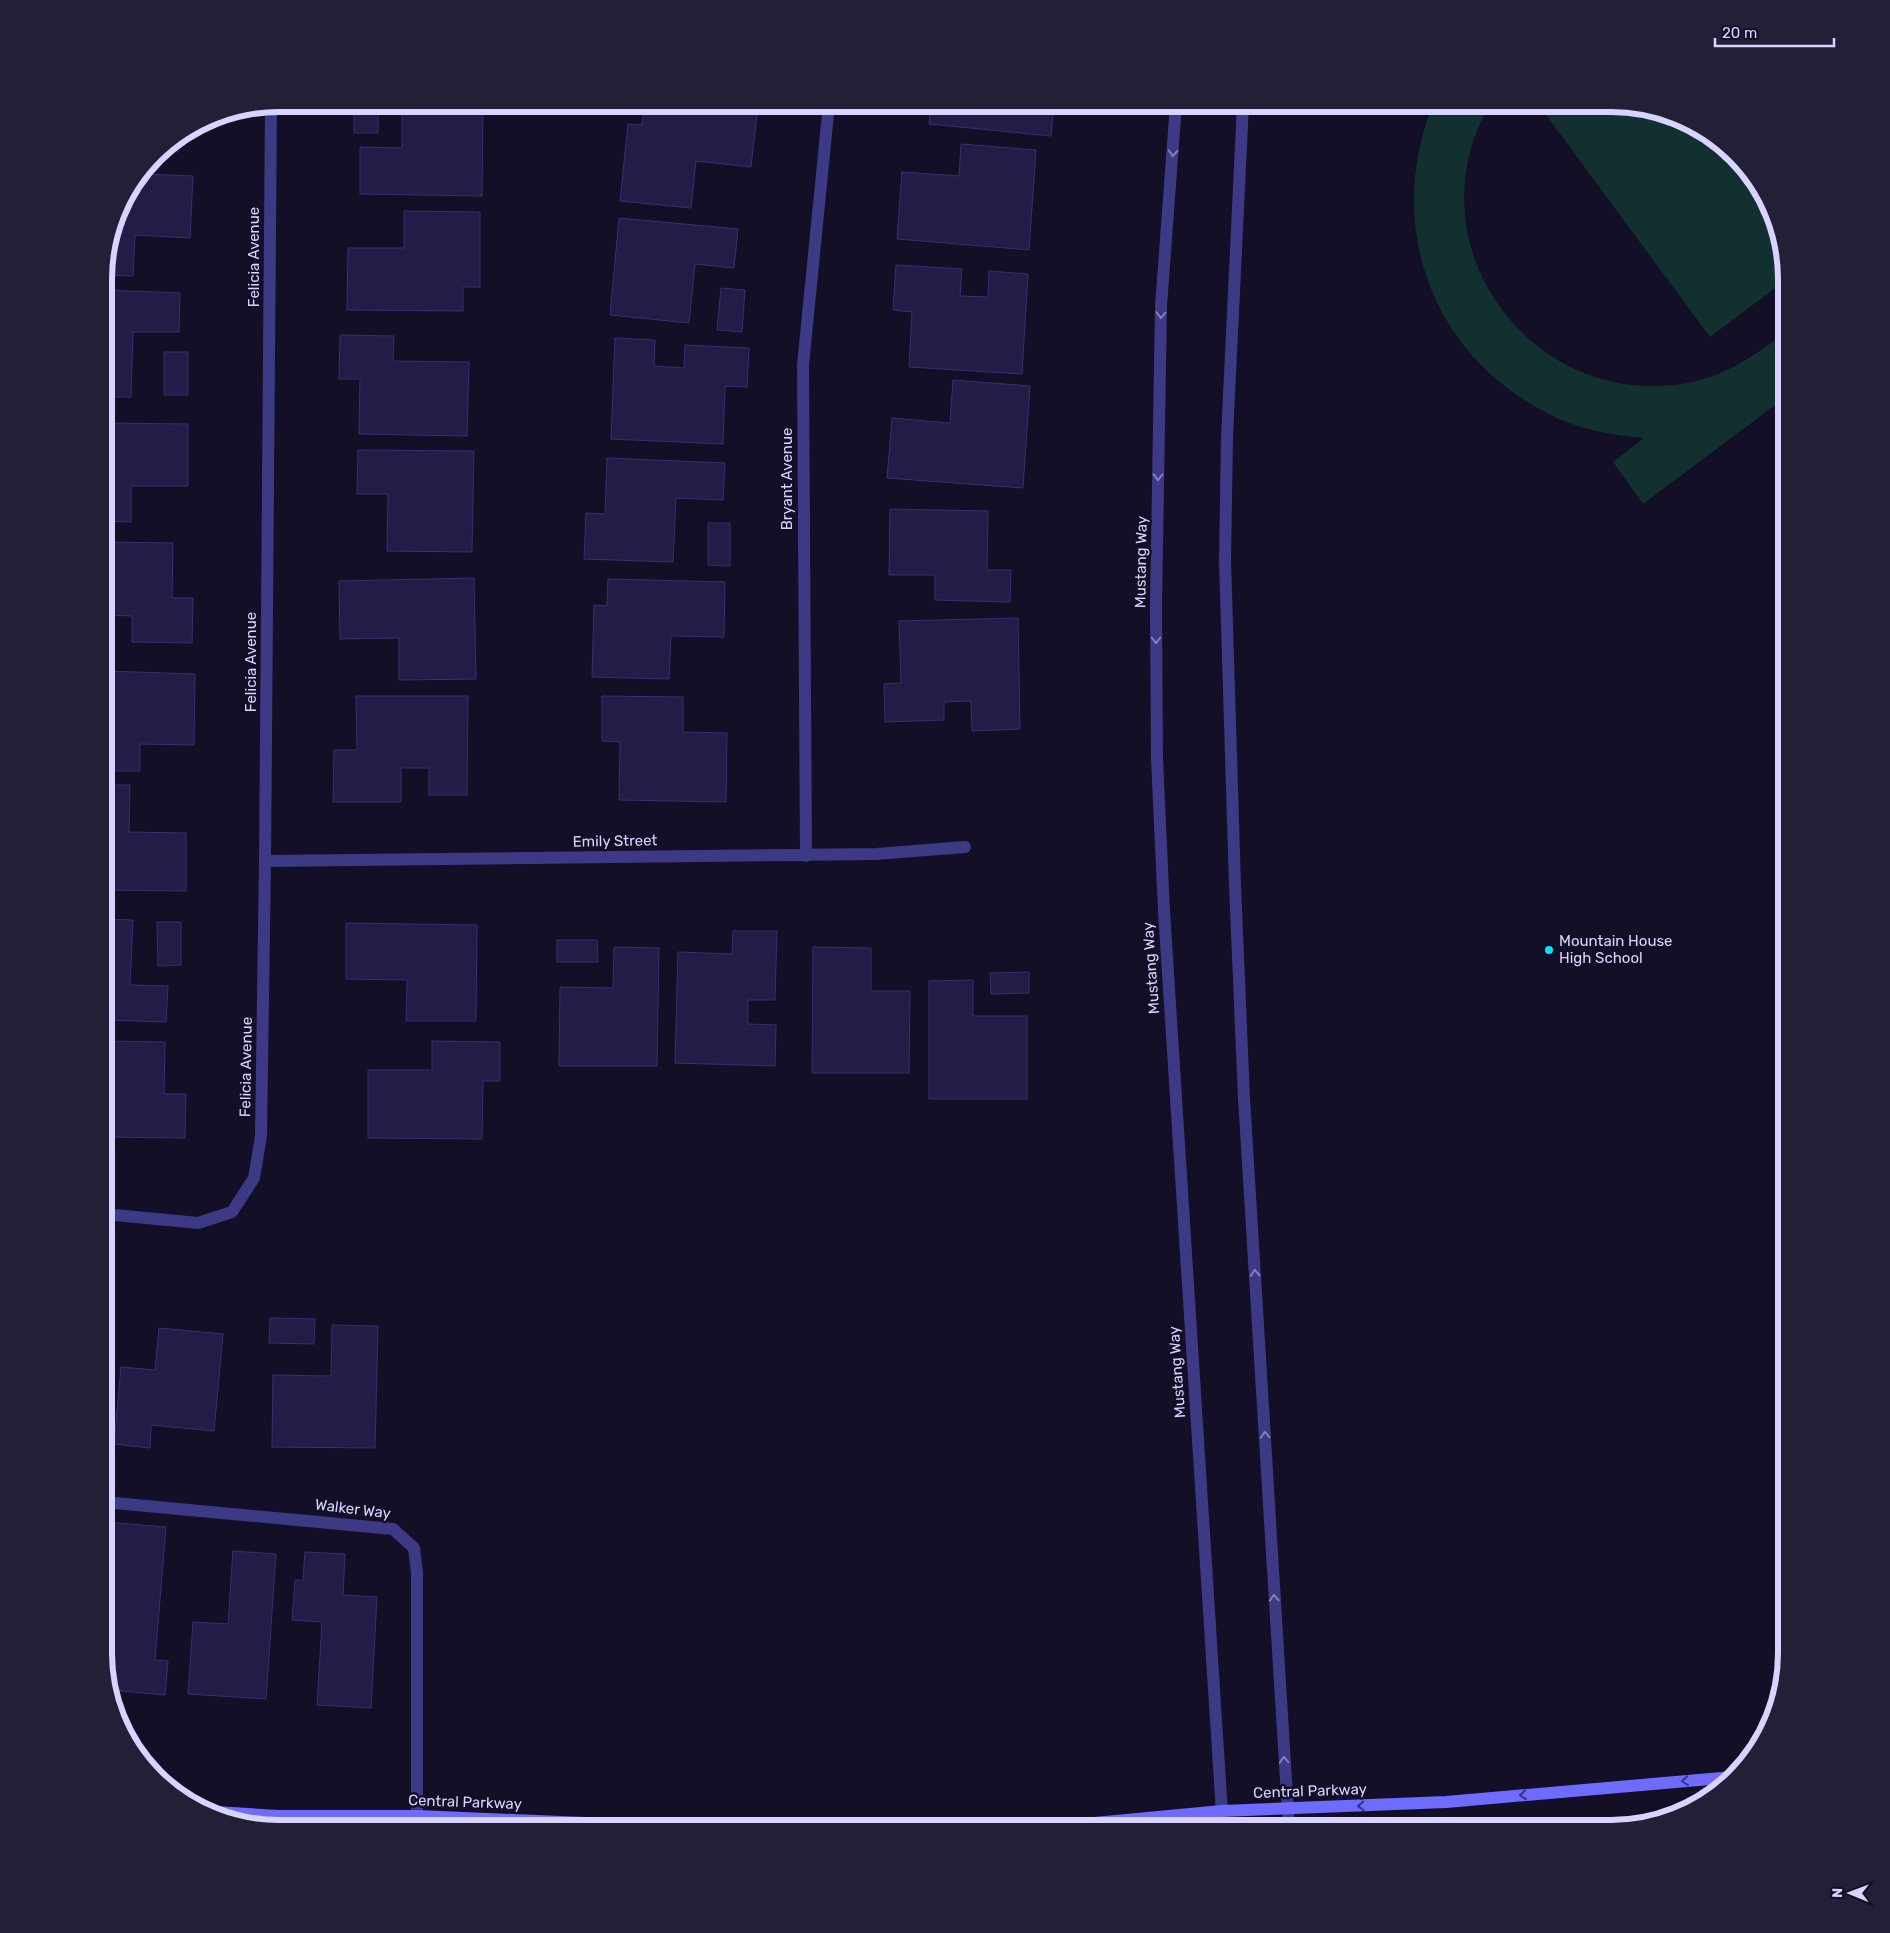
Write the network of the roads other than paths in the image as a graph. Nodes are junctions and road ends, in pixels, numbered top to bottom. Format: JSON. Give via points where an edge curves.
{"nodes":[{"id":1,"x":271,"y":113,"type":"edge"},
{"id":2,"x":828,"y":113,"type":"edge"},
{"id":3,"x":1175,"y":113,"type":"edge"},
{"id":4,"x":1243,"y":113,"type":"edge"},
{"id":5,"x":965,"y":847,"type":"dead end"},
{"id":6,"x":806,"y":856,"type":"junction"},
{"id":7,"x":265,"y":861,"type":"junction"},
{"id":8,"x":112,"y":1215,"type":"edge"},
{"id":9,"x":112,"y":1503,"type":"edge"},
{"id":10,"x":1722,"y":1778,"type":"edge"},
{"id":11,"x":1287,"y":1808,"type":"junction"},
{"id":12,"x":1222,"y":1811,"type":"junction"},
{"id":13,"x":228,"y":1813,"type":"edge"},
{"id":14,"x":417,"y":1816,"type":"junction"},
{"id":15,"x":512,"y":1820,"type":"edge"},
{"id":16,"x":1126,"y":1820,"type":"edge"},
{"id":17,"x":1222,"y":1820,"type":"edge"},
{"id":18,"x":1288,"y":1820,"type":"edge"}],
"edges":[{"from":1,"to":7,"type":"street","name":"Felicia Avenue"},
{"from":2,"to":6,"type":"street","name":"Bryant Avenue","via":[[803,365]]},
{"from":3,"to":12,"type":"street","name":"Mustang Way","one_way":true,"via":[[1161,306],[1157,759]]},
{"from":11,"to":4,"type":"street","one_way":true,"via":[[1244,1098],[1226,571],[1227,437]]},
{"from":5,"to":6,"type":"street","name":"Emily Street"},
{"from":6,"to":7,"type":"street","name":"Emily Street"},
{"from":7,"to":8,"type":"street","name":"Felicia Avenue","via":[[261,1136],[254,1178],[232,1212],[198,1223]]},
{"from":9,"to":14,"type":"street","name":"Walker Way","via":[[393,1529],[414,1548],[417,1573]]},
{"from":10,"to":11,"type":"main road","name":"Central Parkway","one_way":true,"via":[[1446,1802]]},
{"from":11,"to":12,"type":"main road","name":"Central Parkway"},
{"from":11,"to":18,"type":"street"},
{"from":12,"to":16,"type":"main road","name":"Central Parkway"},
{"from":12,"to":17,"type":"street","name":"Mustang Way"},
{"from":13,"to":14,"type":"main road","name":"Central Parkway"},
{"from":14,"to":15,"type":"main road","name":"Central Parkway"}]}
